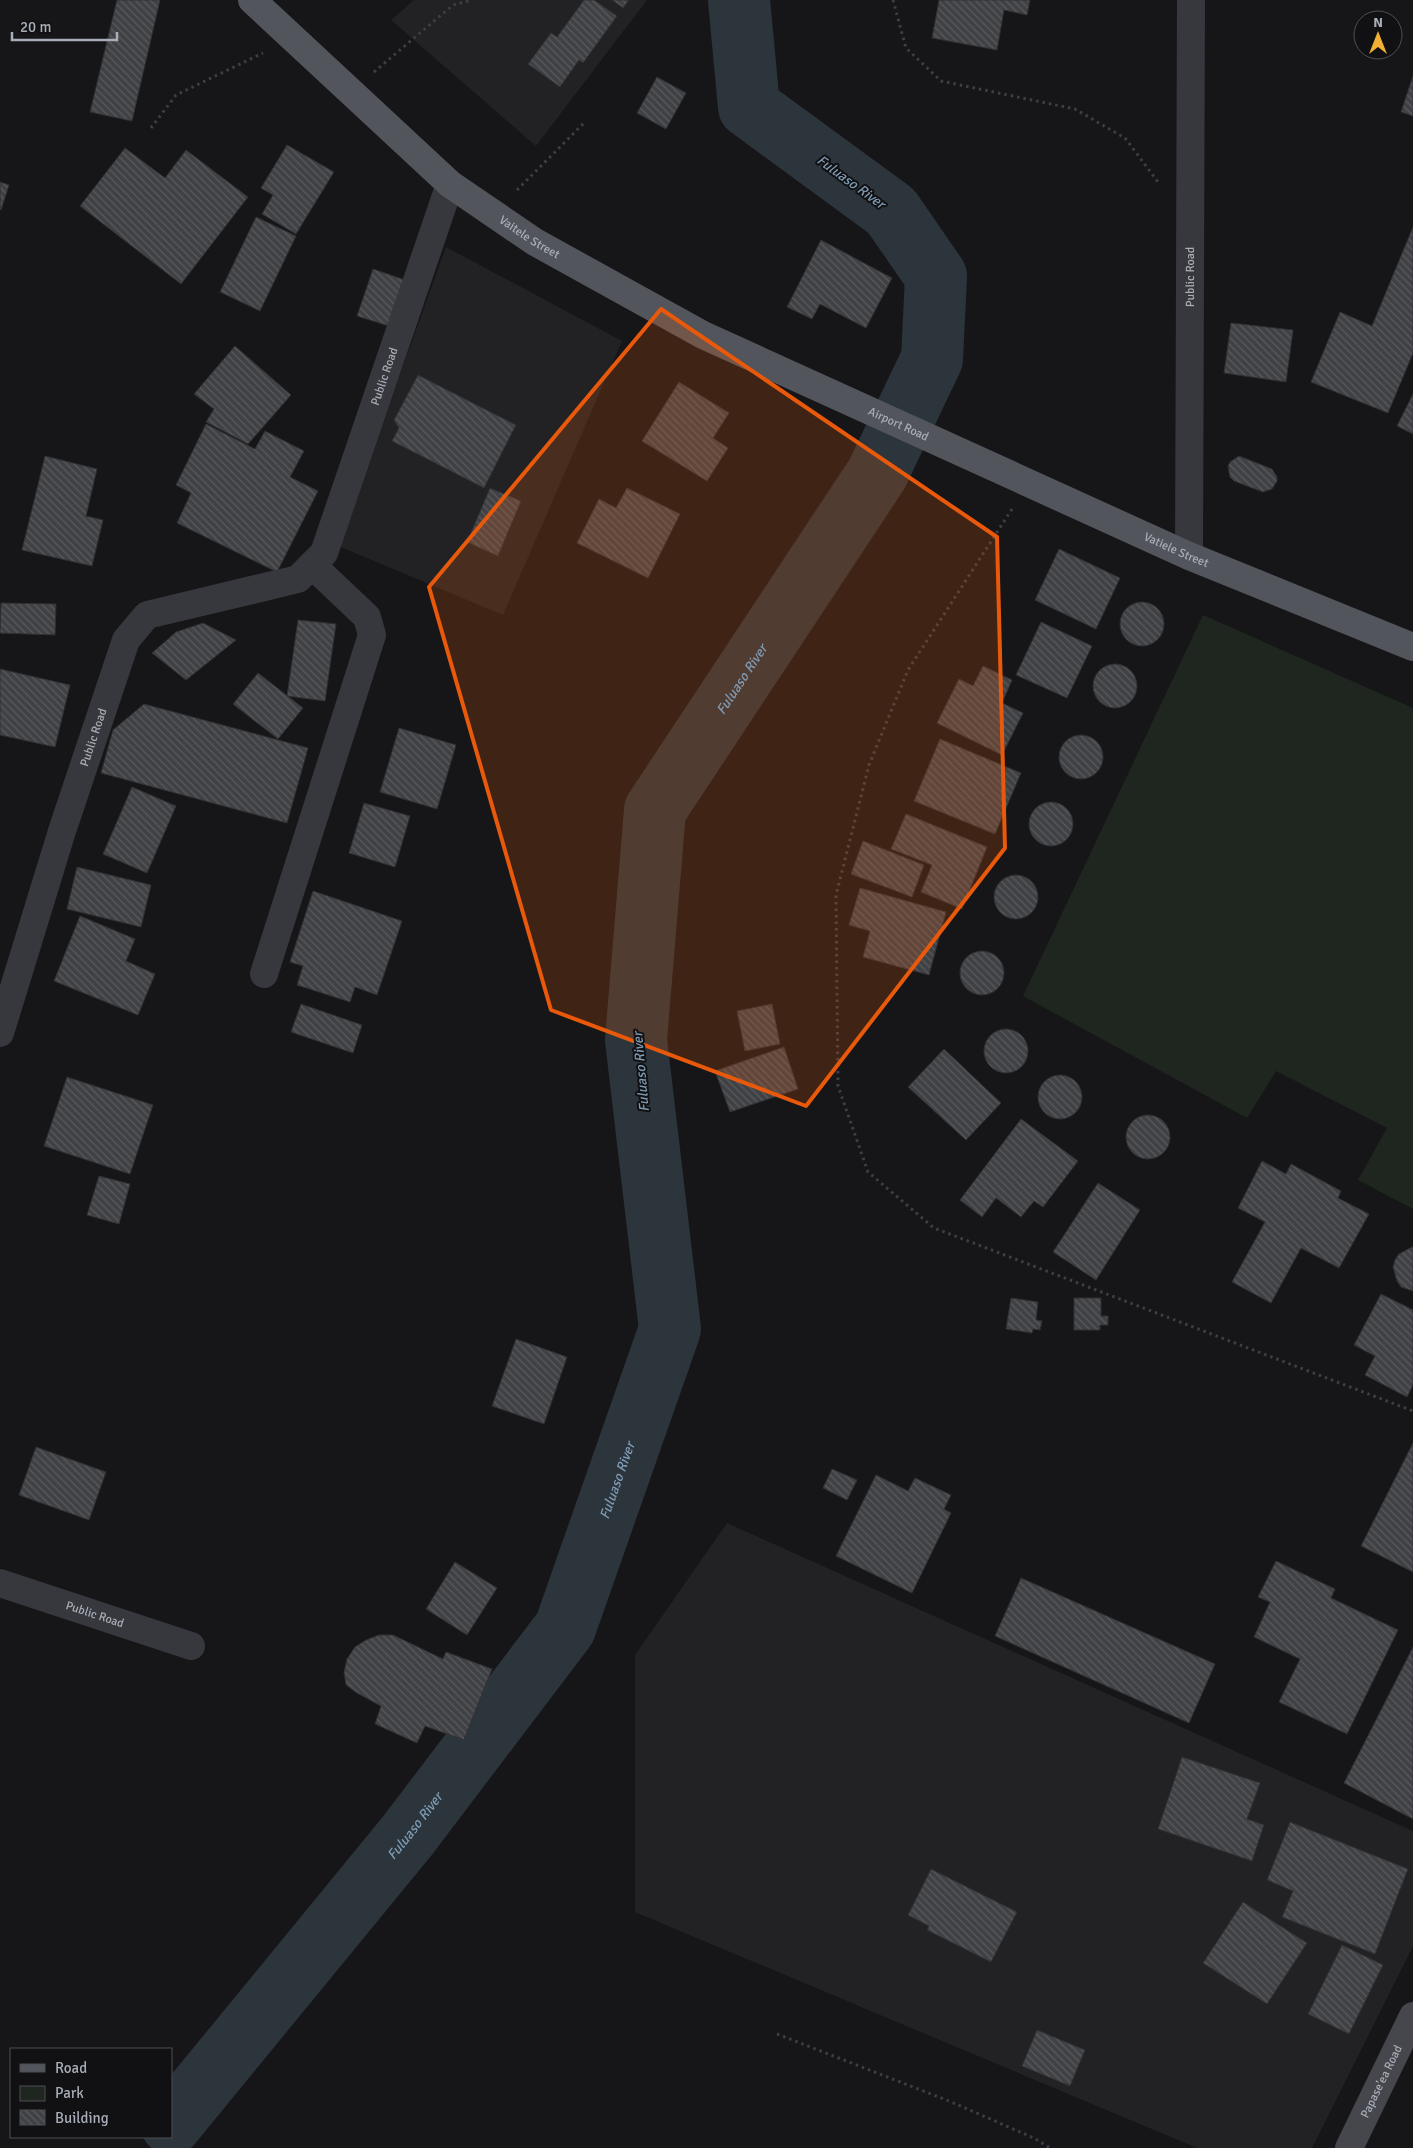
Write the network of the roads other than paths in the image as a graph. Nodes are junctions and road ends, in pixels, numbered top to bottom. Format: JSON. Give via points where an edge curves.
{"nodes":[{"id":1,"x":252,"y":0,"type":"edge"},
{"id":2,"x":1191,"y":0,"type":"edge"},
{"id":3,"x":450,"y":184,"type":"junction"},
{"id":4,"x":855,"y":405,"type":"joint"},
{"id":5,"x":942,"y":444,"type":"joint"},
{"id":6,"x":1189,"y":556,"type":"junction"},
{"id":7,"x":312,"y":565,"type":"junction"},
{"id":8,"x":1413,"y":647,"type":"edge"},
{"id":9,"x":264,"y":974,"type":"dead end"},
{"id":10,"x":0,"y":1032,"type":"edge"},
{"id":11,"x":0,"y":1583,"type":"edge"},
{"id":12,"x":191,"y":1646,"type":"dead end"},
{"id":13,"x":1413,"y":2016,"type":"edge"},
{"id":14,"x":1349,"y":2148,"type":"edge"}],
"edges":[{"from":1,"to":3,"type":"main road","name":"Vaitele Street"},
{"from":2,"to":6,"type":"street","name":"Public Road"},
{"from":3,"to":4,"type":"main road","name":"Vaitele Street","via":[[535,242],[703,335]]},
{"from":3,"to":7,"type":"street","name":"Public Road","via":[[324,553]]},
{"from":4,"to":5,"type":"main road","name":"Airport Road"},
{"from":5,"to":6,"type":"main road","name":"Vatiele Street"},
{"from":6,"to":8,"type":"main road","name":"Vatiele Street"},
{"from":7,"to":9,"type":"street","via":[[367,617],[372,635]]},
{"from":7,"to":10,"type":"street","name":"Public Road","via":[[298,579],[147,615],[126,640]]},
{"from":11,"to":12,"type":"street","name":"Public Road"},
{"from":13,"to":14,"type":"main road","name":"Papase'ea Road"}]}
